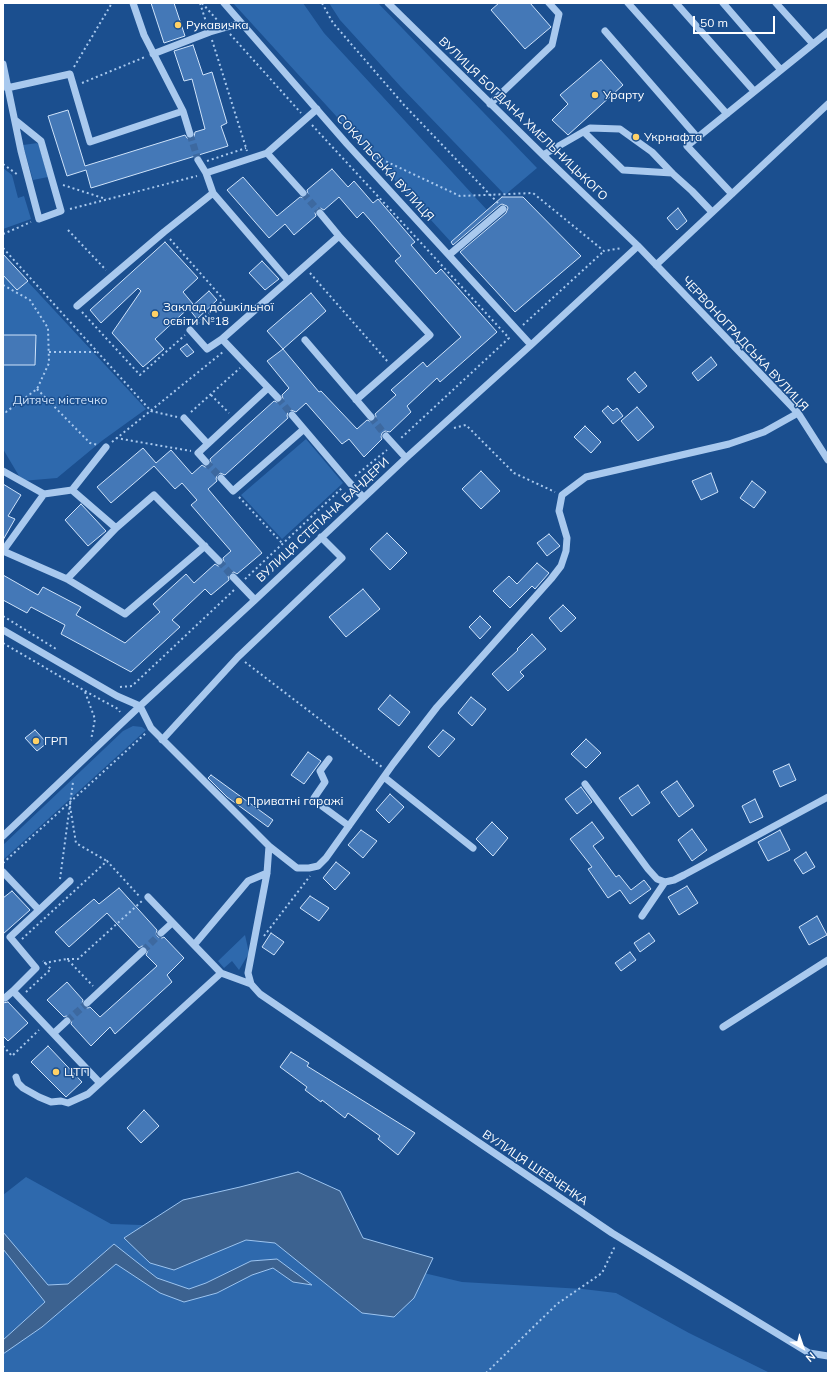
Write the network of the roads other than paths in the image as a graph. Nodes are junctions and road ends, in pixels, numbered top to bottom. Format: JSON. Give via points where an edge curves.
{"nodes":[{"id":1,"x":133,"y":3,"type":"edge"},
{"id":2,"x":224,"y":3,"type":"edge"},
{"id":3,"x":549,"y":3,"type":"edge"},
{"id":4,"x":628,"y":3,"type":"edge"},
{"id":5,"x":676,"y":3,"type":"edge"},
{"id":6,"x":723,"y":3,"type":"edge"},
{"id":7,"x":776,"y":3,"type":"edge"},
{"id":8,"x":393,"y":5,"type":"edge"},
{"id":9,"x":241,"y":23,"type":"junction"},
{"id":10,"x":605,"y":31,"type":"dead end"},
{"id":11,"x":828,"y":32,"type":"edge"},
{"id":12,"x":812,"y":44,"type":"junction"},
{"id":13,"x":153,"y":54,"type":"junction"},
{"id":14,"x":3,"y":64,"type":"edge"},
{"id":15,"x":781,"y":70,"type":"junction"},
{"id":16,"x":7,"y":88,"type":"junction"},
{"id":17,"x":754,"y":92,"type":"junction"},
{"id":18,"x":490,"y":104,"type":"junction"},
{"id":19,"x":828,"y":104,"type":"edge"},
{"id":20,"x":317,"y":109,"type":"junction"},
{"id":21,"x":183,"y":111,"type":"junction"},
{"id":22,"x":727,"y":114,"type":"junction"},
{"id":23,"x":15,"y":120,"type":"junction"},
{"id":24,"x":584,"y":132,"type":"junction"},
{"id":25,"x":190,"y":134,"type":"tunnel mouth"},
{"id":26,"x":698,"y":138,"type":"junction"},
{"id":27,"x":267,"y":153,"type":"junction"},
{"id":28,"x":543,"y":155,"type":"junction"},
{"id":29,"x":199,"y":161,"type":"tunnel mouth"},
{"id":30,"x":206,"y":173,"type":"junction"},
{"id":31,"x":672,"y":173,"type":"junction"},
{"id":32,"x":212,"y":193,"type":"junction"},
{"id":33,"x":303,"y":193,"type":"tunnel mouth"},
{"id":34,"x":732,"y":194,"type":"junction"},
{"id":35,"x":503,"y":208,"type":"road end"},
{"id":36,"x":712,"y":212,"type":"junction"},
{"id":37,"x":320,"y":213,"type":"tunnel mouth"},
{"id":38,"x":339,"y":236,"type":"junction"},
{"id":39,"x":638,"y":246,"type":"junction"},
{"id":40,"x":449,"y":255,"type":"junction"},
{"id":41,"x":656,"y":265,"type":"junction"},
{"id":42,"x":288,"y":280,"type":"junction"},
{"id":43,"x":78,"y":306,"type":"road end"},
{"id":44,"x":190,"y":330,"type":"road end"},
{"id":45,"x":222,"y":339,"type":"junction"},
{"id":46,"x":305,"y":340,"type":"dead end"},
{"id":47,"x":531,"y":345,"type":"junction"},
{"id":48,"x":268,"y":388,"type":"junction"},
{"id":49,"x":278,"y":398,"type":"tunnel mouth"},
{"id":50,"x":356,"y":400,"type":"junction"},
{"id":51,"x":798,"y":413,"type":"junction"},
{"id":52,"x":292,"y":415,"type":"tunnel mouth"},
{"id":53,"x":371,"y":417,"type":"tunnel mouth"},
{"id":54,"x":184,"y":418,"type":"road end"},
{"id":55,"x":304,"y":429,"type":"junction"},
{"id":56,"x":386,"y":436,"type":"tunnel mouth"},
{"id":57,"x":207,"y":443,"type":"junction"},
{"id":58,"x":106,"y":448,"type":"road end"},
{"id":59,"x":406,"y":458,"type":"junction"},
{"id":60,"x":828,"y":460,"type":"edge"},
{"id":61,"x":206,"y":462,"type":"tunnel mouth"},
{"id":62,"x":3,"y":471,"type":"edge"},
{"id":63,"x":221,"y":478,"type":"tunnel mouth"},
{"id":64,"x":72,"y":490,"type":"junction"},
{"id":65,"x":44,"y":494,"type":"junction"},
{"id":66,"x":364,"y":497,"type":"junction"},
{"id":67,"x":116,"y":528,"type":"junction"},
{"id":68,"x":321,"y":537,"type":"junction"},
{"id":69,"x":205,"y":546,"type":"junction"},
{"id":70,"x":3,"y":551,"type":"edge"},
{"id":71,"x":219,"y":561,"type":"tunnel mouth"},
{"id":72,"x":233,"y":577,"type":"tunnel mouth"},
{"id":73,"x":67,"y":579,"type":"junction"},
{"id":74,"x":255,"y":600,"type":"junction"},
{"id":75,"x":3,"y":630,"type":"edge"},
{"id":76,"x":140,"y":706,"type":"junction"},
{"id":77,"x":162,"y":740,"type":"junction"},
{"id":78,"x":329,"y":759,"type":"dead end"},
{"id":79,"x":386,"y":774,"type":"junction"},
{"id":80,"x":585,"y":784,"type":"dead end"},
{"id":81,"x":828,"y":797,"type":"edge"},
{"id":82,"x":349,"y":826,"type":"junction"},
{"id":83,"x":3,"y":836,"type":"edge"},
{"id":84,"x":269,"y":846,"type":"junction"},
{"id":85,"x":472,"y":848,"type":"dead end"},
{"id":86,"x":3,"y":872,"type":"edge"},
{"id":87,"x":267,"y":874,"type":"junction"},
{"id":88,"x":6,"y":881,"type":"edge"},
{"id":89,"x":70,"y":881,"type":"dead end"},
{"id":90,"x":665,"y":882,"type":"junction"},
{"id":91,"x":148,"y":897,"type":"dead end"},
{"id":92,"x":39,"y":910,"type":"junction"},
{"id":93,"x":642,"y":916,"type":"dead end"},
{"id":94,"x":172,"y":923,"type":"junction"},
{"id":95,"x":161,"y":934,"type":"tunnel mouth"},
{"id":96,"x":194,"y":945,"type":"junction"},
{"id":97,"x":143,"y":951,"type":"tunnel mouth"},
{"id":98,"x":828,"y":960,"type":"edge"},
{"id":99,"x":222,"y":973,"type":"junction"},
{"id":100,"x":251,"y":984,"type":"junction"},
{"id":101,"x":13,"y":991,"type":"junction"},
{"id":102,"x":5,"y":998,"type":"dead end"},
{"id":103,"x":87,"y":1003,"type":"tunnel mouth"},
{"id":104,"x":67,"y":1021,"type":"tunnel mouth"},
{"id":105,"x":723,"y":1027,"type":"dead end"},
{"id":106,"x":54,"y":1033,"type":"junction"},
{"id":107,"x":16,"y":1077,"type":"dead end"},
{"id":108,"x":100,"y":1084,"type":"junction"},
{"id":109,"x":828,"y":1356,"type":"edge"}],
"edges":[{"from":1,"to":13,"type":"street"},
{"from":2,"to":9,"type":"street","name":"СОКАЛЬСЬКА ВУЛИЦЯ"},
{"from":3,"to":18,"type":"street","via":[[559,14],[552,45]]},
{"from":4,"to":22,"type":"street"},
{"from":5,"to":17,"type":"street"},
{"from":6,"to":15,"type":"street"},
{"from":7,"to":12,"type":"street"},
{"from":8,"to":18,"type":"street","name":"ВУЛИЦЯ БОГДАНА ХМЕЛЬНИЦЬКОГО"},
{"from":9,"to":13,"type":"street"},
{"from":9,"to":20,"type":"street","name":"СОКАЛЬСЬКА ВУЛИЦЯ"},
{"from":10,"to":26,"type":"street"},
{"from":11,"to":12,"type":"street"},
{"from":12,"to":15,"type":"street"},
{"from":13,"to":21,"type":"street"},
{"from":14,"to":16,"type":"street"},
{"from":15,"to":17,"type":"street"},
{"from":16,"to":21,"type":"street","via":[[70,74],[90,142]]},
{"from":16,"to":23,"type":"street"},
{"from":17,"to":22,"type":"street"},
{"from":18,"to":28,"type":"street","name":"ВУЛИЦЯ БОГДАНА ХМЕЛЬНИЦЬКОГО"},
{"from":19,"to":34,"type":"street"},
{"from":20,"to":27,"type":"street"},
{"from":20,"to":40,"type":"street","name":"СОКАЛЬСЬКА ВУЛИЦЯ"},
{"from":21,"to":25,"type":"street"},
{"from":22,"to":26,"type":"street"},
{"from":23,"to":23,"type":"street","via":[[39,219],[61,211],[41,141]]},
{"from":24,"to":28,"type":"street"},
{"from":24,"to":31,"type":"street","via":[[624,170]]},
{"from":24,"to":31,"type":"street","via":[[590,128],[620,129],[652,152]]},
{"from":26,"to":34,"type":"street","via":[[687,146]]},
{"from":27,"to":30,"type":"street"},
{"from":27,"to":33,"type":"street"},
{"from":28,"to":39,"type":"street","name":"ВУЛИЦЯ БОГДАНА ХМЕЛЬНИЦЬКОГО"},
{"from":29,"to":30,"type":"street"},
{"from":30,"to":32,"type":"street"},
{"from":31,"to":36,"type":"street"},
{"from":32,"to":42,"type":"street"},
{"from":32,"to":43,"type":"street"},
{"from":34,"to":36,"type":"street"},
{"from":35,"to":40,"type":"street"},
{"from":36,"to":41,"type":"street"},
{"from":37,"to":38,"type":"street"},
{"from":38,"to":42,"type":"street"},
{"from":38,"to":50,"type":"street","via":[[430,335]]},
{"from":39,"to":41,"type":"street","name":"ВУЛИЦЯ БОГДАНА ХМЕЛЬНИЦЬКОГО"},
{"from":39,"to":47,"type":"street","name":"ВУЛИЦЯ СТЕПАНА БАНДЕРИ"},
{"from":40,"to":47,"type":"street","name":"СОКАЛЬСЬКА ВУЛИЦЯ"},
{"from":41,"to":51,"type":"street","name":"ЧЕРВОНОГРАДСЬКА ВУЛИЦЯ"},
{"from":42,"to":45,"type":"street"},
{"from":44,"to":45,"type":"street","via":[[207,349]]},
{"from":45,"to":48,"type":"street"},
{"from":46,"to":50,"type":"street"},
{"from":47,"to":59,"type":"street","name":"ВУЛИЦЯ СТЕПАНА БАНДЕРИ"},
{"from":48,"to":49,"type":"street"},
{"from":48,"to":57,"type":"street"},
{"from":50,"to":53,"type":"street"},
{"from":51,"to":60,"type":"street","name":"ЧЕРВОНОГРАДСЬКА ВУЛИЦЯ"},
{"from":51,"to":79,"type":"street","via":[[764,432],[729,444],[586,477],[562,495],[559,511],[567,538],[561,566],[437,707]]},
{"from":52,"to":55,"type":"street"},
{"from":54,"to":57,"type":"street"},
{"from":55,"to":63,"type":"street","via":[[232,491]]},
{"from":55,"to":66,"type":"street"},
{"from":56,"to":59,"type":"street"},
{"from":57,"to":61,"type":"street","via":[[198,453]]},
{"from":58,"to":64,"type":"street"},
{"from":59,"to":66,"type":"street","name":"ВУЛИЦЯ СТЕПАНА БАНДЕРИ"},
{"from":62,"to":65,"type":"street"},
{"from":64,"to":65,"type":"street"},
{"from":64,"to":67,"type":"street"},
{"from":65,"to":70,"type":"street"},
{"from":66,"to":68,"type":"street","name":"ВУЛИЦЯ СТЕПАНА БАНДЕРИ"},
{"from":67,"to":69,"type":"street","via":[[154,495]]},
{"from":67,"to":73,"type":"street"},
{"from":68,"to":74,"type":"street","name":"ВУЛИЦЯ СТЕПАНА БАНДЕРИ"},
{"from":68,"to":77,"type":"street","via":[[342,558],[238,657]]},
{"from":69,"to":71,"type":"street"},
{"from":69,"to":73,"type":"street","via":[[125,614]]},
{"from":70,"to":73,"type":"street"},
{"from":72,"to":74,"type":"street"},
{"from":74,"to":76,"type":"street","name":"ВУЛИЦЯ СТЕПАНА БАНДЕРИ"},
{"from":75,"to":76,"type":"street","via":[[116,696]]},
{"from":76,"to":77,"type":"street","via":[[151,728]]},
{"from":76,"to":83,"type":"street","name":"ВУЛИЦЯ СТЕПАНА БАНДЕРИ"},
{"from":77,"to":84,"type":"street"},
{"from":78,"to":82,"type":"street","via":[[320,771],[325,782],[314,798]]},
{"from":79,"to":82,"type":"street"},
{"from":79,"to":85,"type":"street"},
{"from":80,"to":90,"type":"street","via":[[648,869],[657,879]]},
{"from":81,"to":90,"type":"street","via":[[684,875]]},
{"from":82,"to":84,"type":"street","via":[[318,866],[297,868]]},
{"from":84,"to":87,"type":"street"},
{"from":86,"to":88,"type":"street"},
{"from":87,"to":96,"type":"street","via":[[248,881]]},
{"from":87,"to":100,"type":"street","via":[[248,973]]},
{"from":88,"to":92,"type":"street"},
{"from":89,"to":92,"type":"street"},
{"from":90,"to":93,"type":"street"},
{"from":91,"to":94,"type":"street"},
{"from":92,"to":101,"type":"street","via":[[10,937],[36,968]]},
{"from":94,"to":95,"type":"street"},
{"from":94,"to":96,"type":"street"},
{"from":96,"to":99,"type":"street"},
{"from":97,"to":103,"type":"street"},
{"from":98,"to":105,"type":"street"},
{"from":99,"to":100,"type":"street"},
{"from":99,"to":108,"type":"street"},
{"from":100,"to":109,"type":"street","name":"ВУЛИЦЯ ШЕВЧЕНКА","via":[[260,994],[612,1233],[809,1353]]},
{"from":101,"to":102,"type":"street"},
{"from":101,"to":106,"type":"street"},
{"from":104,"to":106,"type":"street"},
{"from":106,"to":108,"type":"street"},
{"from":107,"to":108,"type":"street","via":[[23,1088],[51,1102],[68,1103],[88,1094]]}]}
